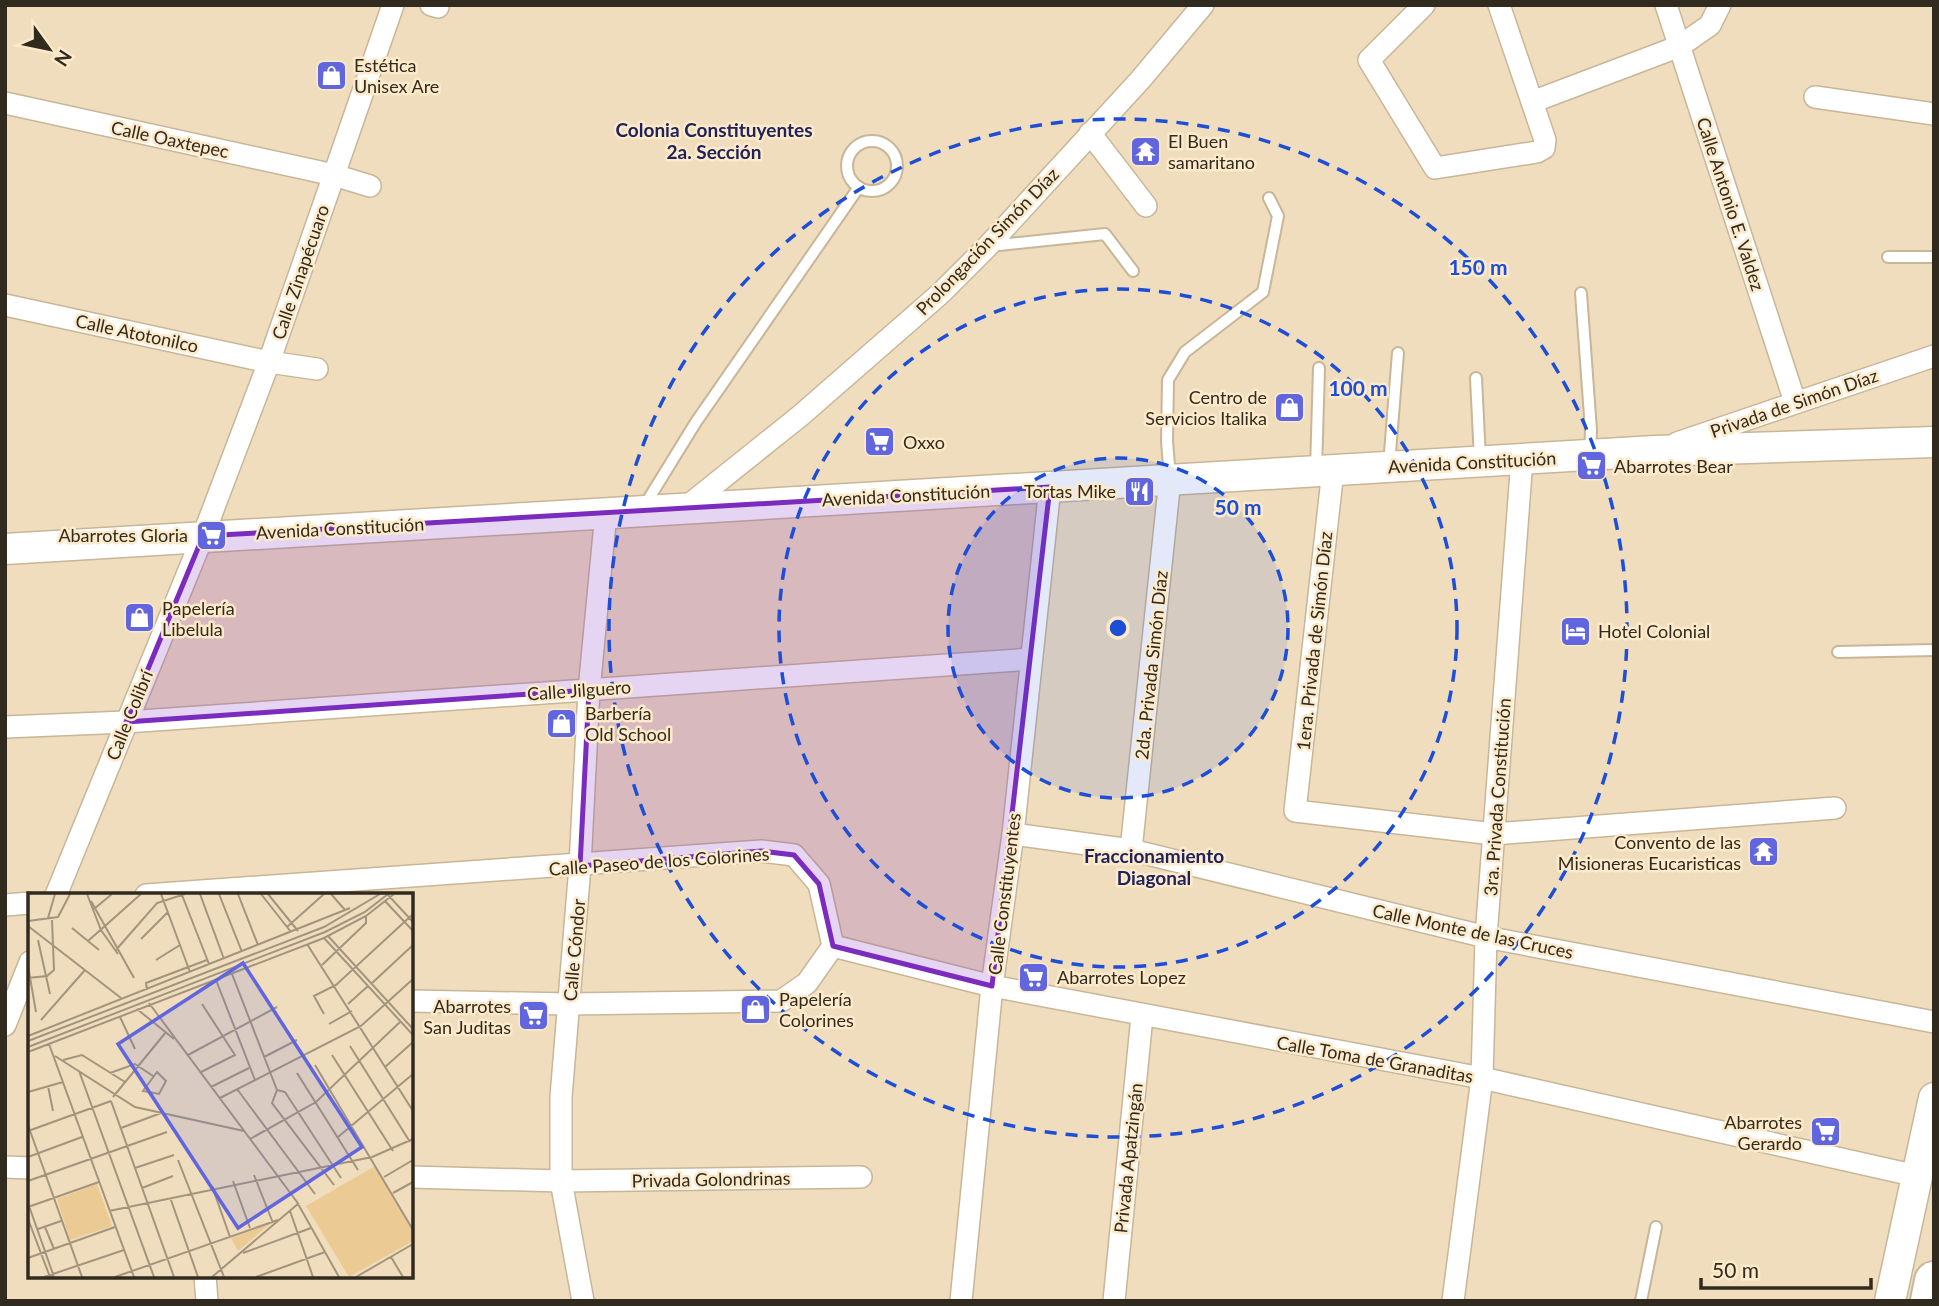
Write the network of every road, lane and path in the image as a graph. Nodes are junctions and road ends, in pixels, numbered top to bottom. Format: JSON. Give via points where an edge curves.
{"nodes":[{"id":1,"x":393,"y":5,"type":"edge"},
{"id":2,"x":1203,"y":5,"type":"edge"},
{"id":3,"x":1424,"y":5,"type":"edge"},
{"id":4,"x":1499,"y":5,"type":"edge"},
{"id":5,"x":1666,"y":5,"type":"edge"},
{"id":6,"x":1720,"y":5,"type":"edge"},
{"id":7,"x":1680,"y":46,"type":"junction"},
{"id":8,"x":1815,"y":97,"type":"dead end"},
{"id":9,"x":1532,"y":102,"type":"junction"},
{"id":10,"x":5,"y":103,"type":"edge"},
{"id":11,"x":1934,"y":114,"type":"edge"},
{"id":12,"x":1090,"y":132,"type":"junction"},
{"id":13,"x":334,"y":175,"type":"junction"},
{"id":14,"x":370,"y":187,"type":"dead end"},
{"id":15,"x":859,"y":187,"type":"junction"},
{"id":16,"x":1269,"y":198,"type":"dead end"},
{"id":17,"x":1146,"y":206,"type":"dead end"},
{"id":18,"x":987,"y":247,"type":"junction"},
{"id":19,"x":1888,"y":257,"type":"dead end"},
{"id":20,"x":1934,"y":257,"type":"edge"},
{"id":21,"x":1133,"y":271,"type":"dead end"},
{"id":22,"x":1581,"y":293,"type":"dead end"},
{"id":23,"x":5,"y":305,"type":"edge"},
{"id":24,"x":1398,"y":352,"type":"dead end"},
{"id":25,"x":1934,"y":356,"type":"edge"},
{"id":26,"x":269,"y":362,"type":"junction"},
{"id":27,"x":1319,"y":368,"type":"dead end"},
{"id":28,"x":317,"y":369,"type":"dead end"},
{"id":29,"x":1476,"y":378,"type":"dead end"},
{"id":30,"x":1795,"y":402,"type":"junction"},
{"id":31,"x":1934,"y":442,"type":"edge"},
{"id":32,"x":1655,"y":451,"type":"junction"},
{"id":33,"x":1590,"y":455,"type":"junction"},
{"id":34,"x":1522,"y":459,"type":"junction"},
{"id":35,"x":1480,"y":461,"type":"junction"},
{"id":36,"x":1388,"y":467,"type":"junction"},
{"id":37,"x":1325,"y":471,"type":"junction"},
{"id":38,"x":1170,"y":480,"type":"junction"},
{"id":39,"x":1050,"y":487,"type":"junction"},
{"id":40,"x":685,"y":508,"type":"junction"},
{"id":41,"x":641,"y":511,"type":"junction"},
{"id":42,"x":606,"y":513,"type":"junction"},
{"id":43,"x":203,"y":536,"type":"junction"},
{"id":44,"x":5,"y":549,"type":"edge"},
{"id":45,"x":1934,"y":650,"type":"edge"},
{"id":46,"x":1838,"y":652,"type":"dead end"},
{"id":47,"x":1031,"y":659,"type":"junction"},
{"id":48,"x":589,"y":690,"type":"junction"},
{"id":49,"x":126,"y":722,"type":"junction"},
{"id":50,"x":5,"y":727,"type":"edge"},
{"id":51,"x":1835,"y":808,"type":"dead end"},
{"id":52,"x":1494,"y":834,"type":"junction"},
{"id":53,"x":1013,"y":835,"type":"junction"},
{"id":54,"x":1131,"y":850,"type":"junction"},
{"id":55,"x":580,"y":866,"type":"junction"},
{"id":56,"x":57,"y":893,"type":"edge"},
{"id":57,"x":176,"y":893,"type":"edge"},
{"id":58,"x":28,"y":903,"type":"edge"},
{"id":59,"x":5,"y":905,"type":"edge"},
{"id":60,"x":1486,"y":937,"type":"junction"},
{"id":61,"x":833,"y":946,"type":"junction"},
{"id":62,"x":28,"y":967,"type":"edge"},
{"id":63,"x":992,"y":986,"type":"junction"},
{"id":64,"x":17,"y":994,"type":"edge"},
{"id":65,"x":413,"y":1001,"type":"edge"},
{"id":66,"x":569,"y":1004,"type":"junction"},
{"id":67,"x":1142,"y":1016,"type":"junction"},
{"id":68,"x":1934,"y":1022,"type":"edge"},
{"id":69,"x":5,"y":1025,"type":"edge"},
{"id":70,"x":1482,"y":1078,"type":"junction"},
{"id":71,"x":1934,"y":1098,"type":"edge"},
{"id":72,"x":5,"y":1167,"type":"edge"},
{"id":73,"x":28,"y":1168,"type":"edge"},
{"id":74,"x":1917,"y":1176,"type":"junction"},
{"id":75,"x":413,"y":1177,"type":"edge"},
{"id":76,"x":862,"y":1177,"type":"dead end"},
{"id":77,"x":561,"y":1181,"type":"junction"},
{"id":78,"x":1656,"y":1227,"type":"dead end"},
{"id":79,"x":205,"y":1278,"type":"edge"},
{"id":80,"x":1934,"y":1281,"type":"edge"},
{"id":81,"x":207,"y":1301,"type":"edge"},
{"id":82,"x":583,"y":1301,"type":"edge"},
{"id":83,"x":961,"y":1301,"type":"edge"},
{"id":84,"x":1114,"y":1301,"type":"edge"},
{"id":85,"x":1453,"y":1301,"type":"edge"},
{"id":86,"x":1642,"y":1301,"type":"edge"},
{"id":87,"x":1890,"y":1301,"type":"edge"},
{"id":88,"x":1930,"y":1301,"type":"edge"}],
"edges":[{"from":1,"to":13,"type":"street","name":"Calle Zinapécuaro"},
{"from":2,"to":12,"type":"street","name":"Prolongación Simón Díaz"},
{"from":3,"to":9,"type":"street","via":[[1369,60],[1435,168],[1544,148]]},
{"from":4,"to":9,"type":"street"},
{"from":5,"to":7,"type":"street","name":"Calle Antonio E. Valdez"},
{"from":6,"to":7,"type":"street","via":[[1710,25]]},
{"from":7,"to":9,"type":"street"},
{"from":7,"to":30,"type":"street","name":"Calle Antonio E. Valdez"},
{"from":8,"to":11,"type":"street"},
{"from":10,"to":13,"type":"street","name":"Calle Oaxtepec"},
{"from":12,"to":17,"type":"street"},
{"from":12,"to":18,"type":"street","name":"Prolongación Simón Díaz"},
{"from":13,"to":14,"type":"street","name":"Calle Oaxtepec"},
{"from":13,"to":26,"type":"street","name":"Calle Zinapécuaro"},
{"from":15,"to":15,"type":"lane","via":[[876,190],[894,177],[895,154],[884,143],[868,141],[849,157],[849,174]]},
{"from":15,"to":41,"type":"lane","via":[[696,422]]},
{"from":16,"to":38,"type":"lane","via":[[1278,216],[1263,292],[1185,352],[1168,380]]},
{"from":18,"to":21,"type":"lane","via":[[1104,234]]},
{"from":18,"to":40,"type":"street","name":"Prolongación Simón Díaz","via":[[800,416]]},
{"from":19,"to":20,"type":"lane"},
{"from":22,"to":33,"type":"lane"},
{"from":23,"to":26,"type":"street","name":"Calle Atotonilco"},
{"from":24,"to":36,"type":"lane"},
{"from":25,"to":30,"type":"street","name":"Privada de Simón Díaz"},
{"from":26,"to":28,"type":"street","name":"Calle Atotonilco"},
{"from":26,"to":43,"type":"street","name":"Calle Zinapécuaro"},
{"from":27,"to":37,"type":"lane"},
{"from":29,"to":35,"type":"lane"},
{"from":30,"to":32,"type":"street","name":"Privada de Simón Díaz"},
{"from":31,"to":32,"type":"main road","name":"Avenida Constitución"},
{"from":32,"to":33,"type":"main road","name":"Avenida Constitución"},
{"from":33,"to":34,"type":"main road","name":"Avenida Constitución"},
{"from":34,"to":35,"type":"main road","name":"Avenida Constitución"},
{"from":34,"to":52,"type":"street","name":"3ra. Privada Constitución"},
{"from":35,"to":36,"type":"main road","name":"Avenida Constitución"},
{"from":36,"to":37,"type":"main road","name":"Avenida Constitución"},
{"from":37,"to":38,"type":"main road","name":"Avenida Constitución"},
{"from":37,"to":52,"type":"street","name":"1era. Privada de Simón Díaz","via":[[1295,811]]},
{"from":38,"to":39,"type":"main road","name":"Avenida Constitución"},
{"from":38,"to":54,"type":"street","name":"2da. Privada Simón Díaz"},
{"from":39,"to":40,"type":"main road","name":"Avenida Constitución"},
{"from":39,"to":47,"type":"street","name":"Calle Constituyentes"},
{"from":40,"to":41,"type":"main road","name":"Avenida Constitución"},
{"from":41,"to":42,"type":"main road","name":"Avenida Constitución"},
{"from":42,"to":43,"type":"main road","name":"Avenida Constitución"},
{"from":42,"to":48,"type":"street","name":"Calle Cóndor"},
{"from":43,"to":44,"type":"main road","name":"Avenida Constitución"},
{"from":43,"to":49,"type":"street","name":"Calle Colibrí"},
{"from":45,"to":46,"type":"lane"},
{"from":47,"to":48,"type":"street","name":"Calle Jilguero"},
{"from":47,"to":53,"type":"street","name":"Calle Constituyentes"},
{"from":48,"to":49,"type":"street","name":"Calle Jilguero"},
{"from":48,"to":55,"type":"street","name":"Calle Cóndor"},
{"from":49,"to":50,"type":"street","name":"Calle Jilguero"},
{"from":49,"to":56,"type":"street","name":"Calle Colibrí"},
{"from":51,"to":52,"type":"street"},
{"from":52,"to":60,"type":"street","name":"3ra. Privada Constitución"},
{"from":53,"to":54,"type":"street","name":"Calle Monte de las Cruces"},
{"from":53,"to":63,"type":"street","name":"Calle Constituyentes"},
{"from":54,"to":60,"type":"street","name":"Calle Monte de las Cruces"},
{"from":55,"to":57,"type":"street","name":"Calle Paseo de los Colorines"},
{"from":55,"to":61,"type":"street","name":"Calle Paseo de los Colorines","via":[[761,851],[794,855],[819,884]]},
{"from":55,"to":66,"type":"street","name":"Calle Cóndor"},
{"from":58,"to":59,"type":"street"},
{"from":60,"to":68,"type":"street","name":"Calle Monte de las Cruces"},
{"from":60,"to":70,"type":"street","name":"3ra. Privada Constitución"},
{"from":61,"to":63,"type":"street","name":"Calle Toma de Granaditas"},
{"from":61,"to":66,"type":"street","via":[[807,983],[781,1001]]},
{"from":62,"to":64,"type":"street"},
{"from":63,"to":67,"type":"street","name":"Calle Toma de Granaditas"},
{"from":63,"to":83,"type":"street","name":"Calle Constituyentes"},
{"from":64,"to":69,"type":"street"},
{"from":65,"to":66,"type":"street"},
{"from":66,"to":77,"type":"street","name":"Calle Cóndor","via":[[561,1097]]},
{"from":67,"to":70,"type":"street","name":"Calle Toma de Granaditas"},
{"from":67,"to":84,"type":"street","name":"Privada Apatzingán"},
{"from":70,"to":74,"type":"street","name":"Calle Toma de Granaditas"},
{"from":70,"to":85,"type":"street","name":"3ra. Privada Constitución"},
{"from":71,"to":74,"type":"main road"},
{"from":72,"to":73,"type":"street"},
{"from":74,"to":87,"type":"main road"},
{"from":75,"to":77,"type":"street","name":"Privada Golondrinas"},
{"from":76,"to":77,"type":"street","name":"Privada Golondrinas"},
{"from":77,"to":82,"type":"street","name":"Calle Cóndor"},
{"from":78,"to":86,"type":"lane"},
{"from":79,"to":81,"type":"street"},
{"from":80,"to":88,"type":"highway"}]}
